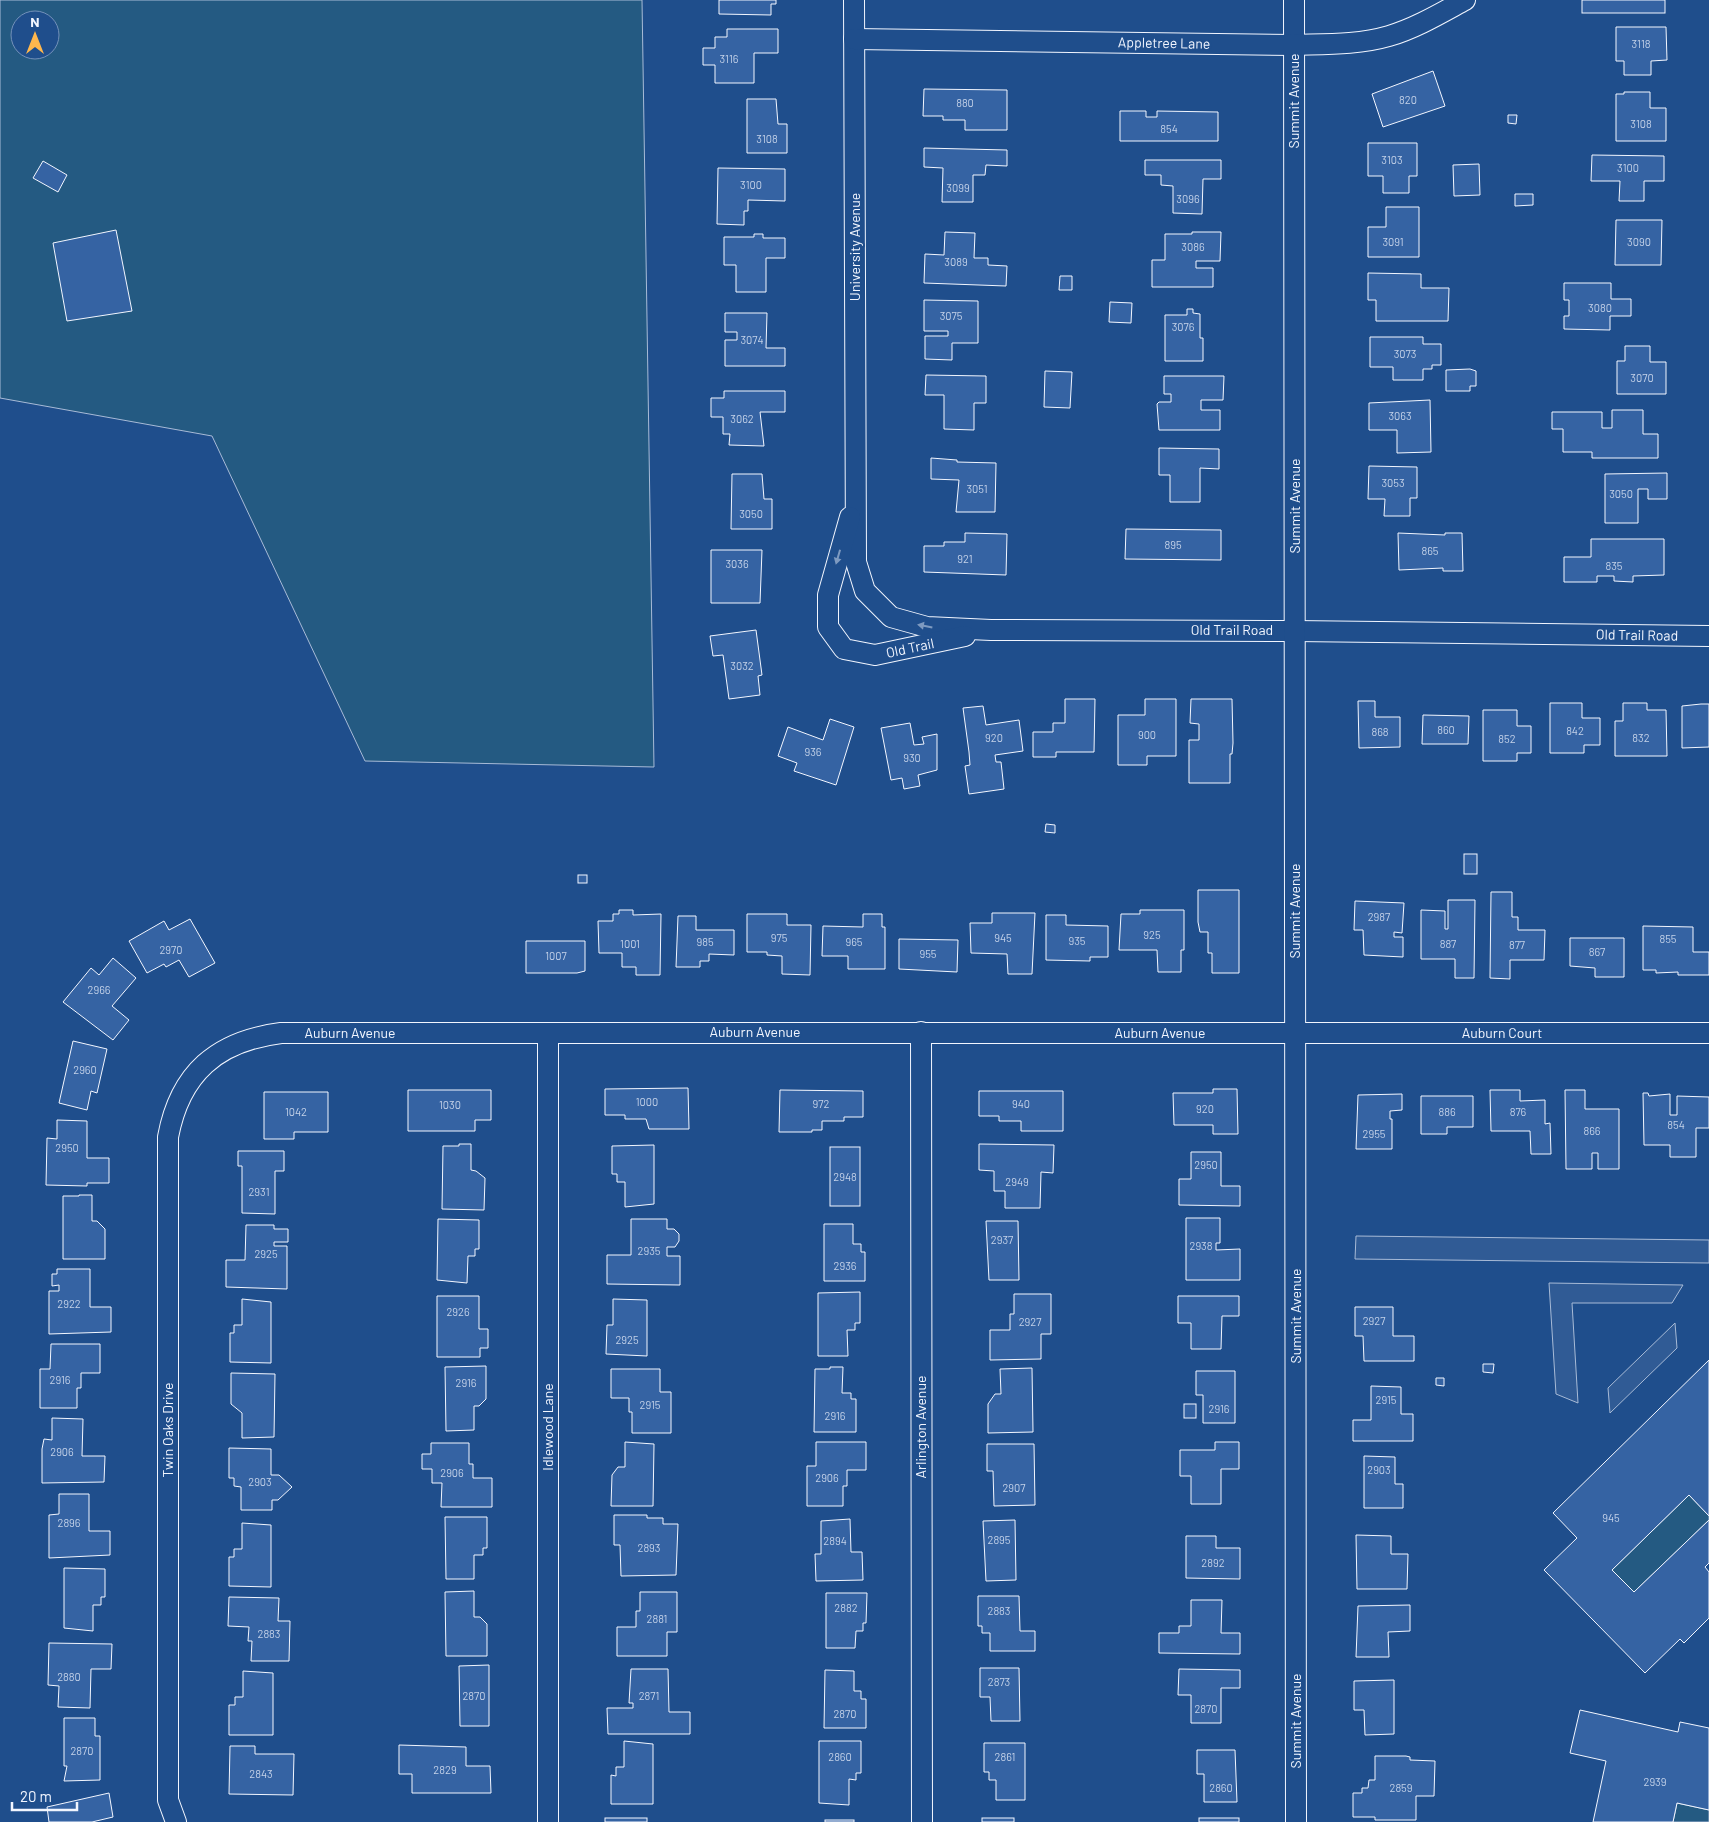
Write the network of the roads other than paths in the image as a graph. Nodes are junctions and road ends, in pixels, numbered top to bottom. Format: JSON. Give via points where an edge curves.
{"nodes":[{"id":1,"x":854,"y":0,"type":"edge"},
{"id":2,"x":1294,"y":0,"type":"edge"},
{"id":3,"x":1466,"y":0,"type":"edge"},
{"id":4,"x":854,"y":38,"type":"junction"},
{"id":5,"x":1294,"y":45,"type":"junction"},
{"id":6,"x":857,"y":494,"type":"junction"},
{"id":7,"x":991,"y":630,"type":"junction"},
{"id":8,"x":1295,"y":630,"type":"junction"},
{"id":9,"x":1709,"y":636,"type":"edge"},
{"id":10,"x":921,"y":1032,"type":"junction"},
{"id":11,"x":548,"y":1033,"type":"junction"},
{"id":12,"x":1296,"y":1033,"type":"junction"},
{"id":13,"x":1709,"y":1033,"type":"edge"},
{"id":14,"x":219,"y":1054,"type":"joint"},
{"id":15,"x":176,"y":1822,"type":"edge"},
{"id":16,"x":548,"y":1822,"type":"edge"},
{"id":17,"x":922,"y":1822,"type":"edge"},
{"id":18,"x":1296,"y":1822,"type":"edge"}],
"edges":[{"from":1,"to":4,"type":"street","name":"University Avenue"},
{"from":2,"to":5,"type":"street","name":"Summit Avenue"},
{"from":3,"to":5,"type":"street","name":"Appletree Lane","via":[[1418,26],[1389,36],[1360,42]]},
{"from":4,"to":5,"type":"street","name":"Appletree Lane"},
{"from":4,"to":6,"type":"street","name":"University Avenue"},
{"from":5,"to":8,"type":"street","name":"Summit Avenue"},
{"from":7,"to":6,"type":"street","name":"Old Trail Road","one_way":true,"via":[[927,627],[891,617],[866,591],[856,562]]},
{"from":6,"to":7,"type":"street","name":"Old Trail","one_way":true,"via":[[828,595],[828,626],[844,649],[875,655]]},
{"from":7,"to":8,"type":"street","name":"Old Trail Road"},
{"from":8,"to":9,"type":"street","name":"Old Trail Road"},
{"from":8,"to":12,"type":"street","name":"Summit Avenue"},
{"from":10,"to":11,"type":"street","name":"Auburn Avenue"},
{"from":10,"to":12,"type":"street","name":"Auburn Avenue"},
{"from":10,"to":17,"type":"street","name":"Arlington Avenue"},
{"from":11,"to":14,"type":"street","name":"Auburn Avenue","via":[[281,1033],[238,1042]]},
{"from":11,"to":16,"type":"street","name":"Idlewood Lane"},
{"from":12,"to":13,"type":"street","name":"Auburn Court"},
{"from":12,"to":18,"type":"street","name":"Summit Avenue"},
{"from":14,"to":15,"type":"street","name":"Twin Oaks Drive","via":[[191,1079],[172,1117],[168,1137],[168,1800]]}]}
